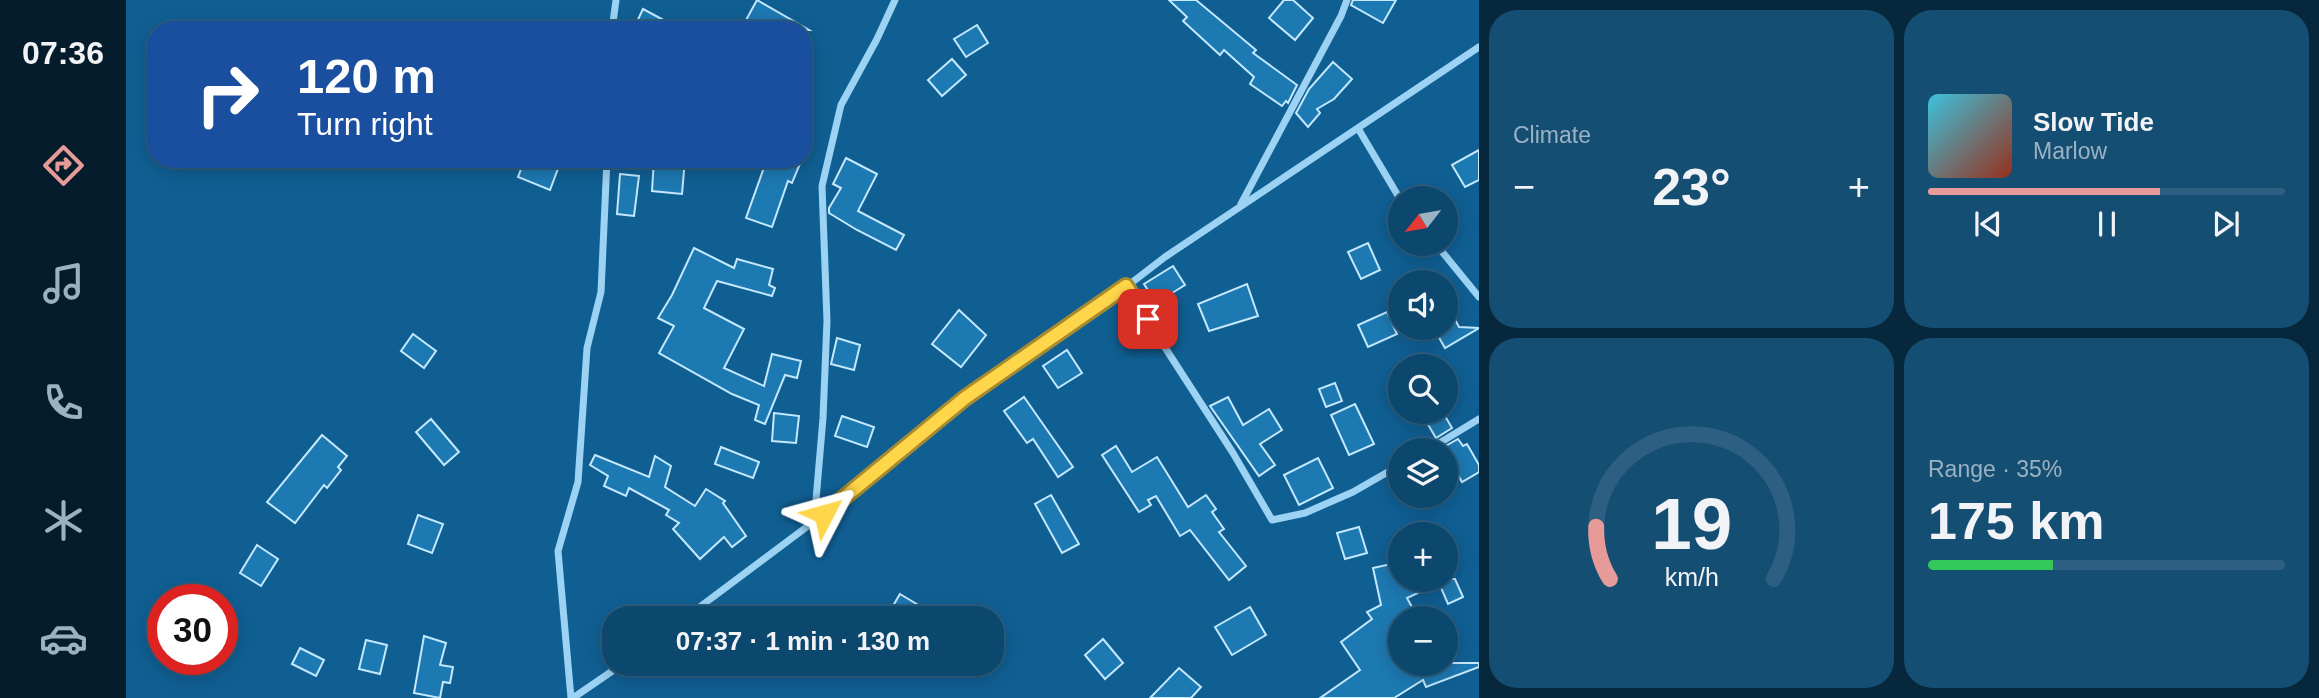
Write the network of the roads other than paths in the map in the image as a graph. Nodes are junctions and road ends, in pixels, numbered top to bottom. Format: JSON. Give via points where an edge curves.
{"nodes":[{"id":1,"x":616,"y":0,"type":"edge"},
{"id":2,"x":894,"y":0,"type":"edge"},
{"id":3,"x":1347,"y":0,"type":"edge"},
{"id":4,"x":613,"y":21,"type":"edge"},
{"id":5,"x":1479,"y":47,"type":"edge"},
{"id":6,"x":1359,"y":130,"type":"junction"},
{"id":7,"x":607,"y":168,"type":"edge"},
{"id":8,"x":1392,"y":186,"type":"edge"},
{"id":9,"x":1240,"y":208,"type":"junction"},
{"id":10,"x":1446,"y":256,"type":"edge"},
{"id":11,"x":1126,"y":286,"type":"junction"},
{"id":12,"x":1479,"y":297,"type":"edge"},
{"id":13,"x":1479,"y":419,"type":"edge"},
{"id":14,"x":1448,"y":438,"type":"edge"},
{"id":15,"x":1388,"y":472,"type":"edge"},
{"id":16,"x":824,"y":514,"type":"junction"},
{"id":17,"x":701,"y":606,"type":"edge"},
{"id":18,"x":605,"y":676,"type":"edge"},
{"id":19,"x":572,"y":698,"type":"edge"}],
"edges":[{"from":1,"to":4,"type":"street"},
{"from":2,"to":16,"type":"street","via":[[841,105],[822,186],[827,321],[816,500]]},
{"from":3,"to":9,"type":"street"},
{"from":5,"to":6,"type":"street"},
{"from":6,"to":8,"type":"street"},
{"from":6,"to":9,"type":"street"},
{"from":7,"to":19,"type":"street","via":[[601,292],[586,348],[578,482],[558,551]]},
{"from":9,"to":11,"type":"street"},
{"from":10,"to":12,"type":"street"},
{"from":11,"to":15,"type":"street","via":[[1272,520],[1306,513]]},
{"from":11,"to":16,"type":"street","via":[[965,398]]},
{"from":13,"to":14,"type":"street"},
{"from":16,"to":17,"type":"street"},
{"from":18,"to":19,"type":"street"}]}
